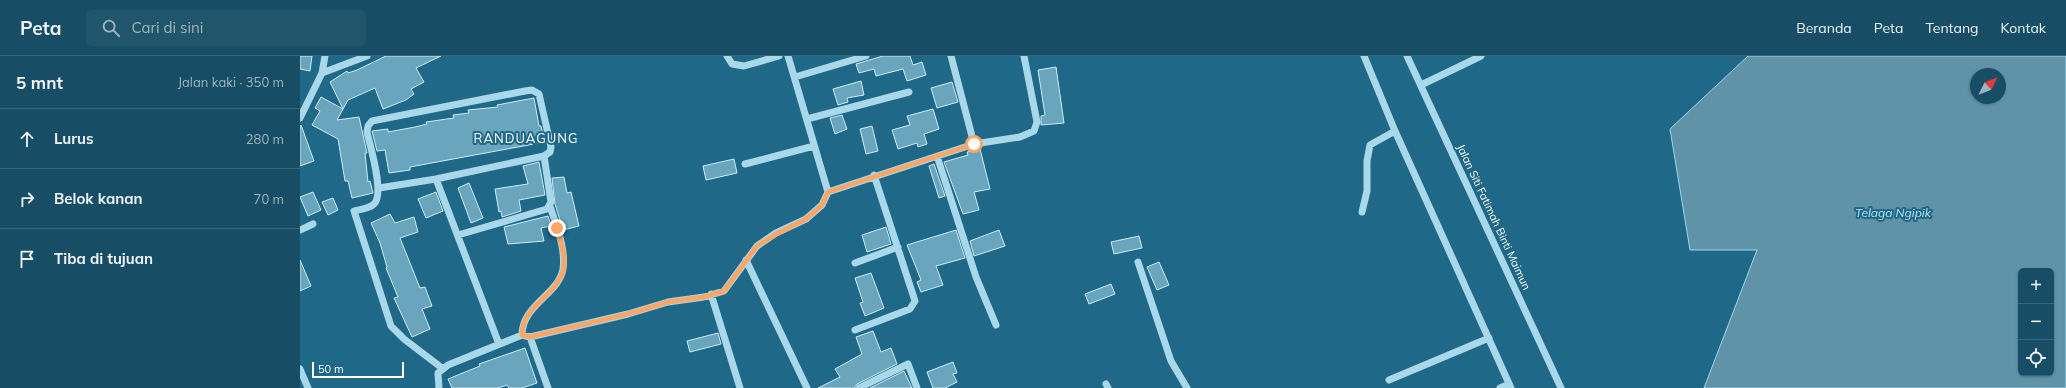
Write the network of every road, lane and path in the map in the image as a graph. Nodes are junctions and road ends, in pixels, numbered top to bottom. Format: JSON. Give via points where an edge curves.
{"nodes":[{"id":1,"x":325,"y":56,"type":"edge"},
{"id":2,"x":367,"y":56,"type":"edge"},
{"id":3,"x":727,"y":56,"type":"edge"},
{"id":4,"x":779,"y":56,"type":"edge"},
{"id":5,"x":788,"y":56,"type":"edge"},
{"id":6,"x":866,"y":56,"type":"edge"},
{"id":7,"x":951,"y":56,"type":"edge"},
{"id":8,"x":1024,"y":56,"type":"edge"},
{"id":9,"x":1364,"y":56,"type":"edge"},
{"id":10,"x":1407,"y":56,"type":"edge"},
{"id":11,"x":1481,"y":56,"type":"edge"},
{"id":12,"x":322,"y":73,"type":"junction"},
{"id":13,"x":795,"y":77,"type":"junction"},
{"id":14,"x":1421,"y":85,"type":"junction"},
{"id":15,"x":909,"y":92,"type":"dead end"},
{"id":16,"x":300,"y":118,"type":"edge"},
{"id":17,"x":807,"y":119,"type":"junction"},
{"id":18,"x":1395,"y":131,"type":"junction"},
{"id":19,"x":974,"y":144,"type":"junction"},
{"id":20,"x":814,"y":146,"type":"junction"},
{"id":21,"x":544,"y":156,"type":"junction"},
{"id":22,"x":937,"y":156,"type":"junction"},
{"id":23,"x":745,"y":164,"type":"dead end"},
{"id":24,"x":874,"y":176,"type":"junction"},
{"id":25,"x":436,"y":179,"type":"junction"},
{"id":26,"x":379,"y":188,"type":"junction"},
{"id":27,"x":828,"y":192,"type":"junction"},
{"id":28,"x":550,"y":206,"type":"junction"},
{"id":29,"x":1362,"y":212,"type":"dead end"},
{"id":30,"x":313,"y":224,"type":"dead end"},
{"id":31,"x":300,"y":230,"type":"edge"},
{"id":32,"x":458,"y":235,"type":"junction"},
{"id":33,"x":898,"y":247,"type":"junction"},
{"id":34,"x":746,"y":260,"type":"junction"},
{"id":35,"x":1138,"y":262,"type":"dead end"},
{"id":36,"x":855,"y":263,"type":"dead end"},
{"id":37,"x":711,"y":294,"type":"junction"},
{"id":38,"x":996,"y":325,"type":"dead end"},
{"id":39,"x":854,"y":330,"type":"dead end"},
{"id":40,"x":522,"y":335,"type":"junction"},
{"id":41,"x":530,"y":337,"type":"junction"},
{"id":42,"x":1489,"y":338,"type":"junction"},
{"id":43,"x":498,"y":344,"type":"junction"},
{"id":44,"x":442,"y":368,"type":"junction"},
{"id":45,"x":300,"y":369,"type":"edge"},
{"id":46,"x":1389,"y":380,"type":"dead end"},
{"id":47,"x":1510,"y":386,"type":"edge"},
{"id":48,"x":308,"y":388,"type":"edge"},
{"id":49,"x":439,"y":388,"type":"edge"},
{"id":50,"x":548,"y":388,"type":"edge"},
{"id":51,"x":740,"y":388,"type":"edge"},
{"id":52,"x":807,"y":388,"type":"edge"},
{"id":53,"x":859,"y":388,"type":"edge"},
{"id":54,"x":917,"y":388,"type":"edge"},
{"id":55,"x":1187,"y":388,"type":"edge"},
{"id":56,"x":1500,"y":388,"type":"edge"},
{"id":57,"x":1561,"y":388,"type":"edge"}],
"edges":[{"from":1,"to":12,"type":"street"},
{"from":2,"to":12,"type":"street"},
{"from":3,"to":4,"type":"street","via":[[732,64],[744,66]]},
{"from":5,"to":13,"type":"street"},
{"from":6,"to":13,"type":"street"},
{"from":7,"to":19,"type":"street"},
{"from":8,"to":19,"type":"street","via":[[1037,122],[1034,131],[1020,137]]},
{"from":9,"to":18,"type":"street"},
{"from":10,"to":14,"type":"street","name":"Jalan Siti Fatimah Binti Maimun"},
{"from":11,"to":14,"type":"street"},
{"from":12,"to":16,"type":"street"},
{"from":13,"to":17,"type":"street"},
{"from":14,"to":57,"type":"street","name":"Jalan Siti Fatimah Binti Maimun"},
{"from":15,"to":17,"type":"street"},
{"from":17,"to":20,"type":"street"},
{"from":18,"to":29,"type":"street","via":[[1370,144],[1367,191]]},
{"from":18,"to":42,"type":"street"},
{"from":19,"to":22,"type":"street"},
{"from":20,"to":23,"type":"street"},
{"from":20,"to":27,"type":"street"},
{"from":21,"to":25,"type":"street"},
{"from":21,"to":26,"type":"street","via":[[551,148],[539,94],[532,90],[402,115],[372,122],[368,126],[367,132]]},
{"from":21,"to":28,"type":"street"},
{"from":22,"to":24,"type":"street"},
{"from":22,"to":38,"type":"street","via":[[976,277]]},
{"from":24,"to":27,"type":"street"},
{"from":24,"to":33,"type":"street"},
{"from":25,"to":26,"type":"street"},
{"from":25,"to":32,"type":"street"},
{"from":26,"to":44,"type":"street","via":[[375,204],[354,211],[391,326]]},
{"from":27,"to":34,"type":"street","via":[[822,205],[806,219],[757,246]]},
{"from":28,"to":32,"type":"street"},
{"from":28,"to":40,"type":"street","via":[[563,256],[563,271],[555,285],[536,304],[522,324]]},
{"from":30,"to":31,"type":"street"},
{"from":32,"to":43,"type":"street"},
{"from":33,"to":36,"type":"street"},
{"from":33,"to":39,"type":"street","via":[[915,299],[914,304],[910,309],[894,316]]},
{"from":34,"to":37,"type":"street","via":[[724,291]]},
{"from":34,"to":52,"type":"street"},
{"from":35,"to":55,"type":"street","via":[[1171,361]]},
{"from":37,"to":41,"type":"street","via":[[668,302]]},
{"from":37,"to":51,"type":"street"},
{"from":40,"to":41,"type":"street"},
{"from":40,"to":43,"type":"street"},
{"from":41,"to":50,"type":"street"},
{"from":42,"to":46,"type":"street"},
{"from":42,"to":47,"type":"street"},
{"from":43,"to":44,"type":"street"},
{"from":44,"to":49,"type":"street","via":[[438,373]]},
{"from":45,"to":48,"type":"street"},
{"from":47,"to":56,"type":"street"},
{"from":53,"to":54,"type":"street","via":[[908,364]]}]}
